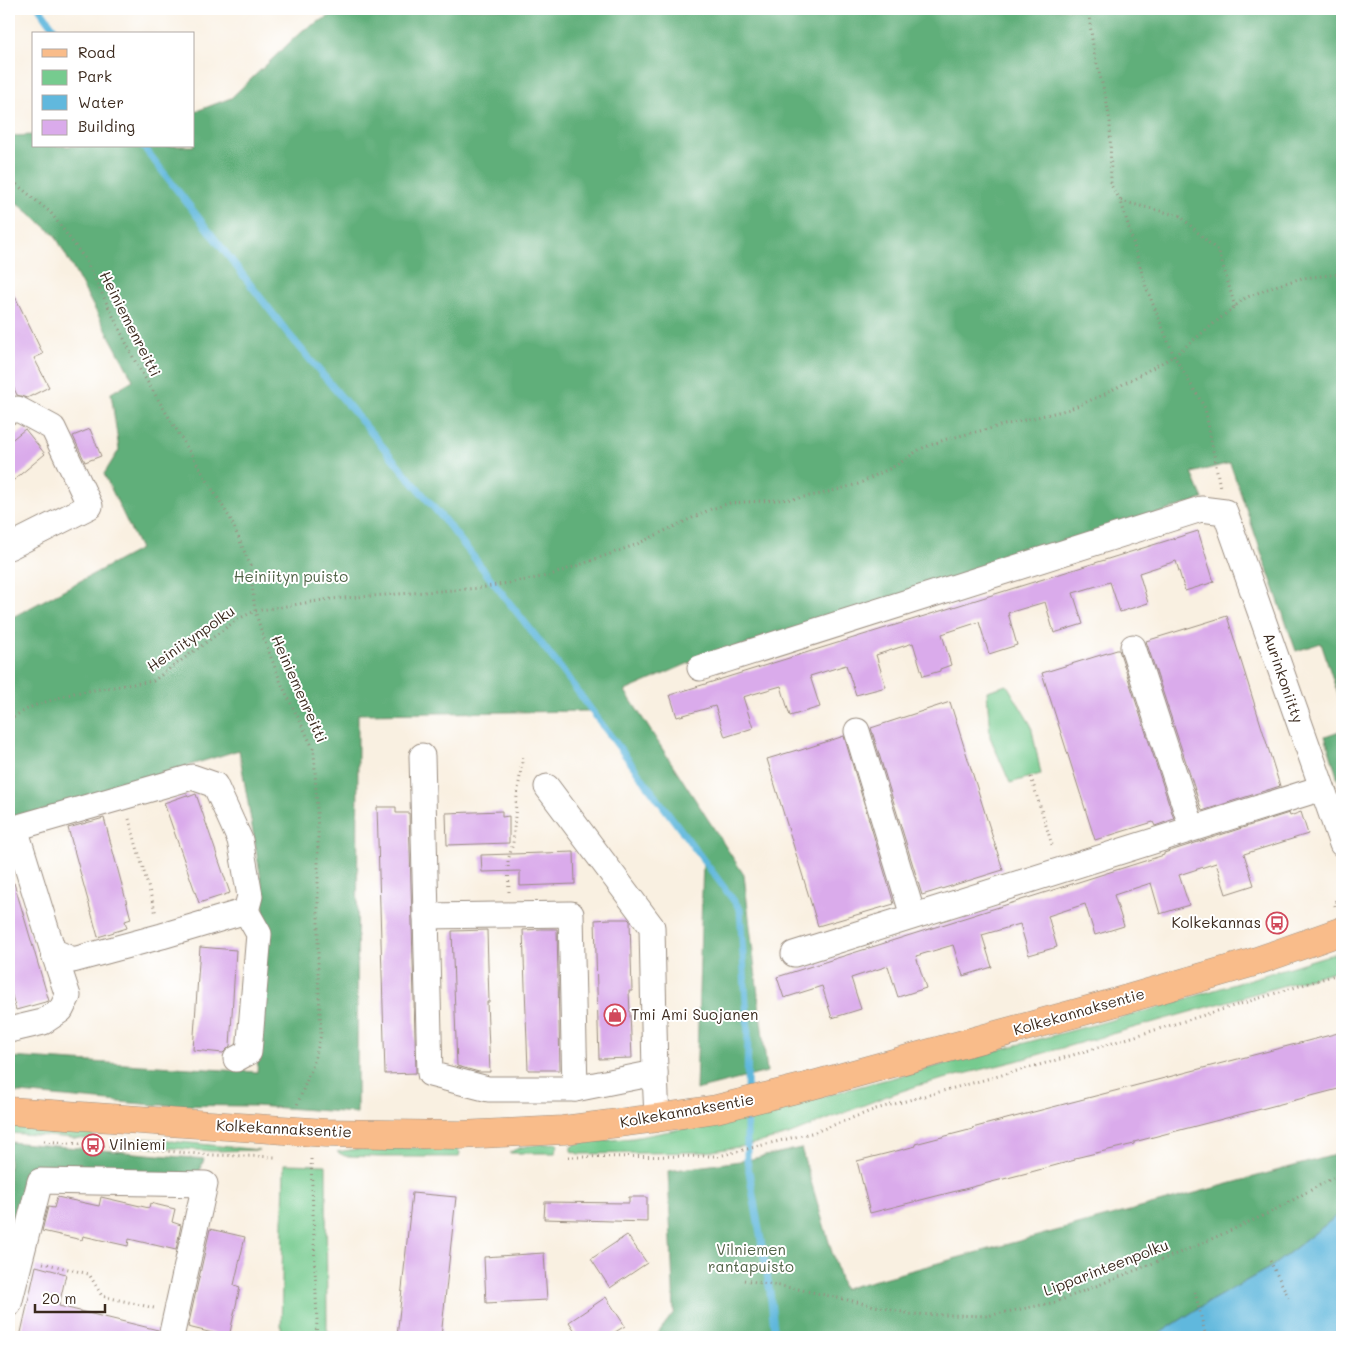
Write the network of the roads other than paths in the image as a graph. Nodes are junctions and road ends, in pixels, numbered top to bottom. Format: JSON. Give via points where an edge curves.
{"nodes":[{"id":1,"x":9,"y":410,"type":"edge"},
{"id":2,"x":9,"y":546,"type":"edge"},
{"id":3,"x":1133,"y":647,"type":"dead end"},
{"id":4,"x":700,"y":668,"type":"dead end"},
{"id":5,"x":857,"y":731,"type":"dead end"},
{"id":6,"x":422,"y":756,"type":"dead end"},
{"id":7,"x":547,"y":788,"type":"dead end"},
{"id":8,"x":1322,"y":788,"type":"junction"},
{"id":9,"x":1192,"y":828,"type":"junction"},
{"id":10,"x":12,"y":829,"type":"edge"},
{"id":11,"x":1342,"y":844,"type":"edge"},
{"id":12,"x":246,"y":911,"type":"junction"},
{"id":13,"x":426,"y":916,"type":"junction"},
{"id":14,"x":913,"y":916,"type":"junction"},
{"id":15,"x":1342,"y":931,"type":"edge"},
{"id":16,"x":54,"y":951,"type":"junction"},
{"id":17,"x":794,"y":954,"type":"dead end"},
{"id":18,"x":9,"y":1030,"type":"edge"},
{"id":19,"x":236,"y":1059,"type":"dead end"},
{"id":20,"x":654,"y":1073,"type":"junction"},
{"id":21,"x":575,"y":1089,"type":"junction"},
{"id":22,"x":9,"y":1111,"type":"edge"},
{"id":23,"x":657,"y":1118,"type":"junction"},
{"id":24,"x":9,"y":1304,"type":"edge"},
{"id":25,"x":171,"y":1337,"type":"edge"}],
"edges":[{"from":1,"to":2,"type":"street","via":[[18,409],[53,428],[90,506]]},
{"from":3,"to":9,"type":"street"},
{"from":4,"to":8,"type":"street","name":"Aurinkoniitty","via":[[1201,509],[1225,512]]},
{"from":5,"to":14,"type":"street"},
{"from":6,"to":13,"type":"street"},
{"from":7,"to":20,"type":"street","via":[[652,927]]},
{"from":8,"to":9,"type":"street"},
{"from":8,"to":11,"type":"street","name":"Aurinkoniitty"},
{"from":9,"to":14,"type":"street"},
{"from":10,"to":12,"type":"street","via":[[192,777],[215,785],[240,840],[250,896]]},
{"from":10,"to":16,"type":"street"},
{"from":12,"to":16,"type":"street","via":[[73,960]]},
{"from":12,"to":19,"type":"street","via":[[258,934],[249,1052]]},
{"from":13,"to":21,"type":"street","via":[[430,1074],[488,1090]]},
{"from":13,"to":21,"type":"street","via":[[571,914]]},
{"from":14,"to":17,"type":"street"},
{"from":15,"to":23,"type":"main road","name":"Kolkekannaksentie","via":[[1251,963],[1106,1005],[808,1086],[716,1109]]},
{"from":16,"to":18,"type":"street","via":[[68,996],[60,1010],[43,1022]]},
{"from":20,"to":21,"type":"street"},
{"from":20,"to":23,"type":"street"},
{"from":22,"to":23,"type":"main road","name":"Kolkekannaksentie","via":[[326,1133],[470,1134],[563,1130]]},
{"from":24,"to":25,"type":"street","via":[[40,1181],[205,1184]]}]}
